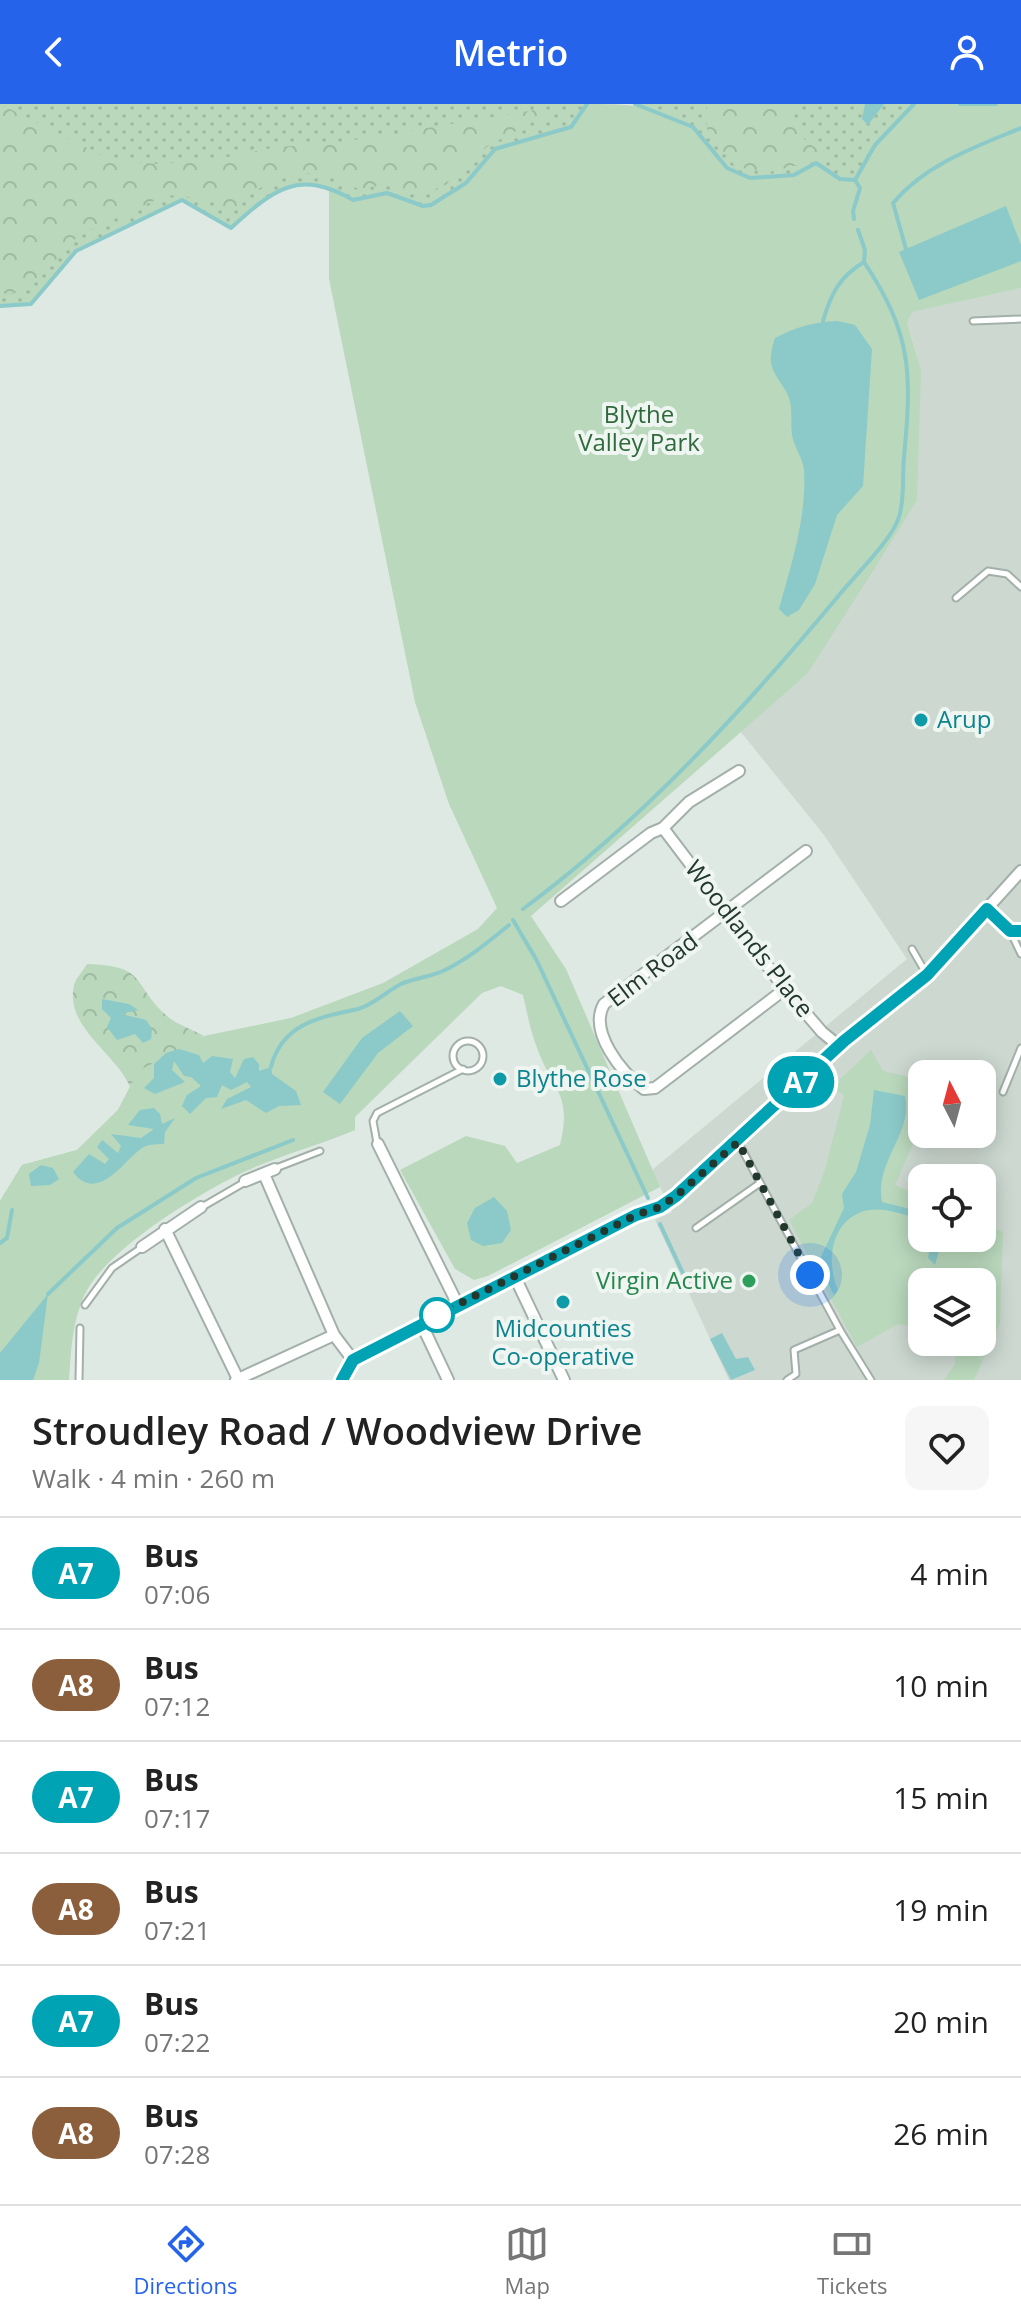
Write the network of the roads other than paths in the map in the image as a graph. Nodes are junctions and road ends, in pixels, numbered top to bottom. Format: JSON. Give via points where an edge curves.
{"nodes":[{"id":1,"x":1021,"y":319,"type":"edge"},
{"id":2,"x":973,"y":321,"type":"dead end"},
{"id":3,"x":1021,"y":587,"type":"edge"},
{"id":4,"x":956,"y":598,"type":"dead end"},
{"id":5,"x":739,"y":771,"type":"dead end"},
{"id":6,"x":663,"y":828,"type":"junction"},
{"id":7,"x":806,"y":851,"type":"dead end"},
{"id":8,"x":1021,"y":871,"type":"edge"},
{"id":9,"x":561,"y":901,"type":"dead end"},
{"id":10,"x":987,"y":909,"type":"junction"},
{"id":11,"x":728,"y":912,"type":"junction"},
{"id":12,"x":1016,"y":931,"type":"edge"},
{"id":13,"x":912,"y":949,"type":"dead end"},
{"id":14,"x":1021,"y":954,"type":"edge"},
{"id":15,"x":927,"y":975,"type":"junction"},
{"id":16,"x":785,"y":989,"type":"junction"},
{"id":17,"x":839,"y":1046,"type":"junction"},
{"id":18,"x":1021,"y":1048,"type":"edge"},
{"id":19,"x":463,"y":1069,"type":"junction"},
{"id":20,"x":1003,"y":1092,"type":"dead end"},
{"id":21,"x":738,"y":1142,"type":"junction"},
{"id":22,"x":378,"y":1144,"type":"joint"},
{"id":23,"x":320,"y":1151,"type":"dead end"},
{"id":24,"x":275,"y":1169,"type":"joint"},
{"id":25,"x":264,"y":1174,"type":"junction"},
{"id":26,"x":245,"y":1181,"type":"joint"},
{"id":27,"x":760,"y":1183,"type":"junction"},
{"id":28,"x":201,"y":1207,"type":"joint"},
{"id":29,"x":696,"y":1228,"type":"dead end"},
{"id":30,"x":165,"y":1229,"type":"junction"},
{"id":31,"x":142,"y":1247,"type":"joint"},
{"id":32,"x":514,"y":1275,"type":"junction"},
{"id":33,"x":457,"y":1303,"type":"junction"},
{"id":34,"x":85,"y":1305,"type":"dead end"},
{"id":35,"x":422,"y":1325,"type":"junction"},
{"id":36,"x":80,"y":1328,"type":"dead end"},
{"id":37,"x":840,"y":1330,"type":"junction"},
{"id":38,"x":334,"y":1335,"type":"junction"},
{"id":39,"x":353,"y":1360,"type":"junction"},
{"id":40,"x":79,"y":1380,"type":"edge"},
{"id":41,"x":237,"y":1380,"type":"edge"},
{"id":42,"x":342,"y":1380,"type":"edge"},
{"id":43,"x":448,"y":1380,"type":"edge"},
{"id":44,"x":564,"y":1380,"type":"edge"},
{"id":45,"x":787,"y":1380,"type":"edge"},
{"id":46,"x":871,"y":1380,"type":"edge"}],
"edges":[{"from":1,"to":2,"type":"lane"},
{"from":3,"to":4,"type":"lane","via":[[1007,574],[988,571]]},
{"from":5,"to":6,"type":"street","via":[[689,802]]},
{"from":6,"to":9,"type":"street"},
{"from":6,"to":11,"type":"street","name":"Woodlands Place"},
{"from":7,"to":11,"type":"street"},
{"from":8,"to":10,"type":"street"},
{"from":10,"to":12,"type":"street"},
{"from":10,"to":15,"type":"street"},
{"from":11,"to":16,"type":"street","name":"Woodlands Place"},
{"from":11,"to":16,"type":"street","name":"Elm Road","via":[[603,1006],[599,1027],[622,1067],[644,1089],[655,1088]]},
{"from":12,"to":14,"type":"lane"},
{"from":13,"to":15,"type":"lane"},
{"from":15,"to":17,"type":"street"},
{"from":16,"to":17,"type":"street","name":"Woodlands Place"},
{"from":17,"to":21,"type":"street"},
{"from":18,"to":20,"type":"lane"},
{"from":19,"to":19,"type":"lane","via":[[454,1050],[471,1041],[480,1046],[482,1060],[473,1070]]},
{"from":19,"to":22,"type":"lane","via":[[377,1113],[373,1121]]},
{"from":21,"to":27,"type":"lane"},
{"from":21,"to":32,"type":"street","via":[[664,1204]]},
{"from":22,"to":33,"type":"street"},
{"from":23,"to":24,"type":"lane"},
{"from":24,"to":25,"type":"street"},
{"from":25,"to":26,"type":"street"},
{"from":25,"to":38,"type":"street"},
{"from":26,"to":28,"type":"lane"},
{"from":27,"to":29,"type":"lane"},
{"from":27,"to":37,"type":"lane"},
{"from":28,"to":30,"type":"street"},
{"from":30,"to":31,"type":"street"},
{"from":30,"to":41,"type":"street"},
{"from":31,"to":34,"type":"lane","via":[[112,1268]]},
{"from":32,"to":33,"type":"street"},
{"from":32,"to":44,"type":"street"},
{"from":33,"to":35,"type":"street"},
{"from":35,"to":39,"type":"street"},
{"from":35,"to":43,"type":"street"},
{"from":36,"to":40,"type":"lane"},
{"from":37,"to":45,"type":"lane","via":[[794,1350],[796,1374]]},
{"from":37,"to":46,"type":"lane"},
{"from":38,"to":39,"type":"street"},
{"from":38,"to":41,"type":"street"},
{"from":39,"to":42,"type":"street"}]}
